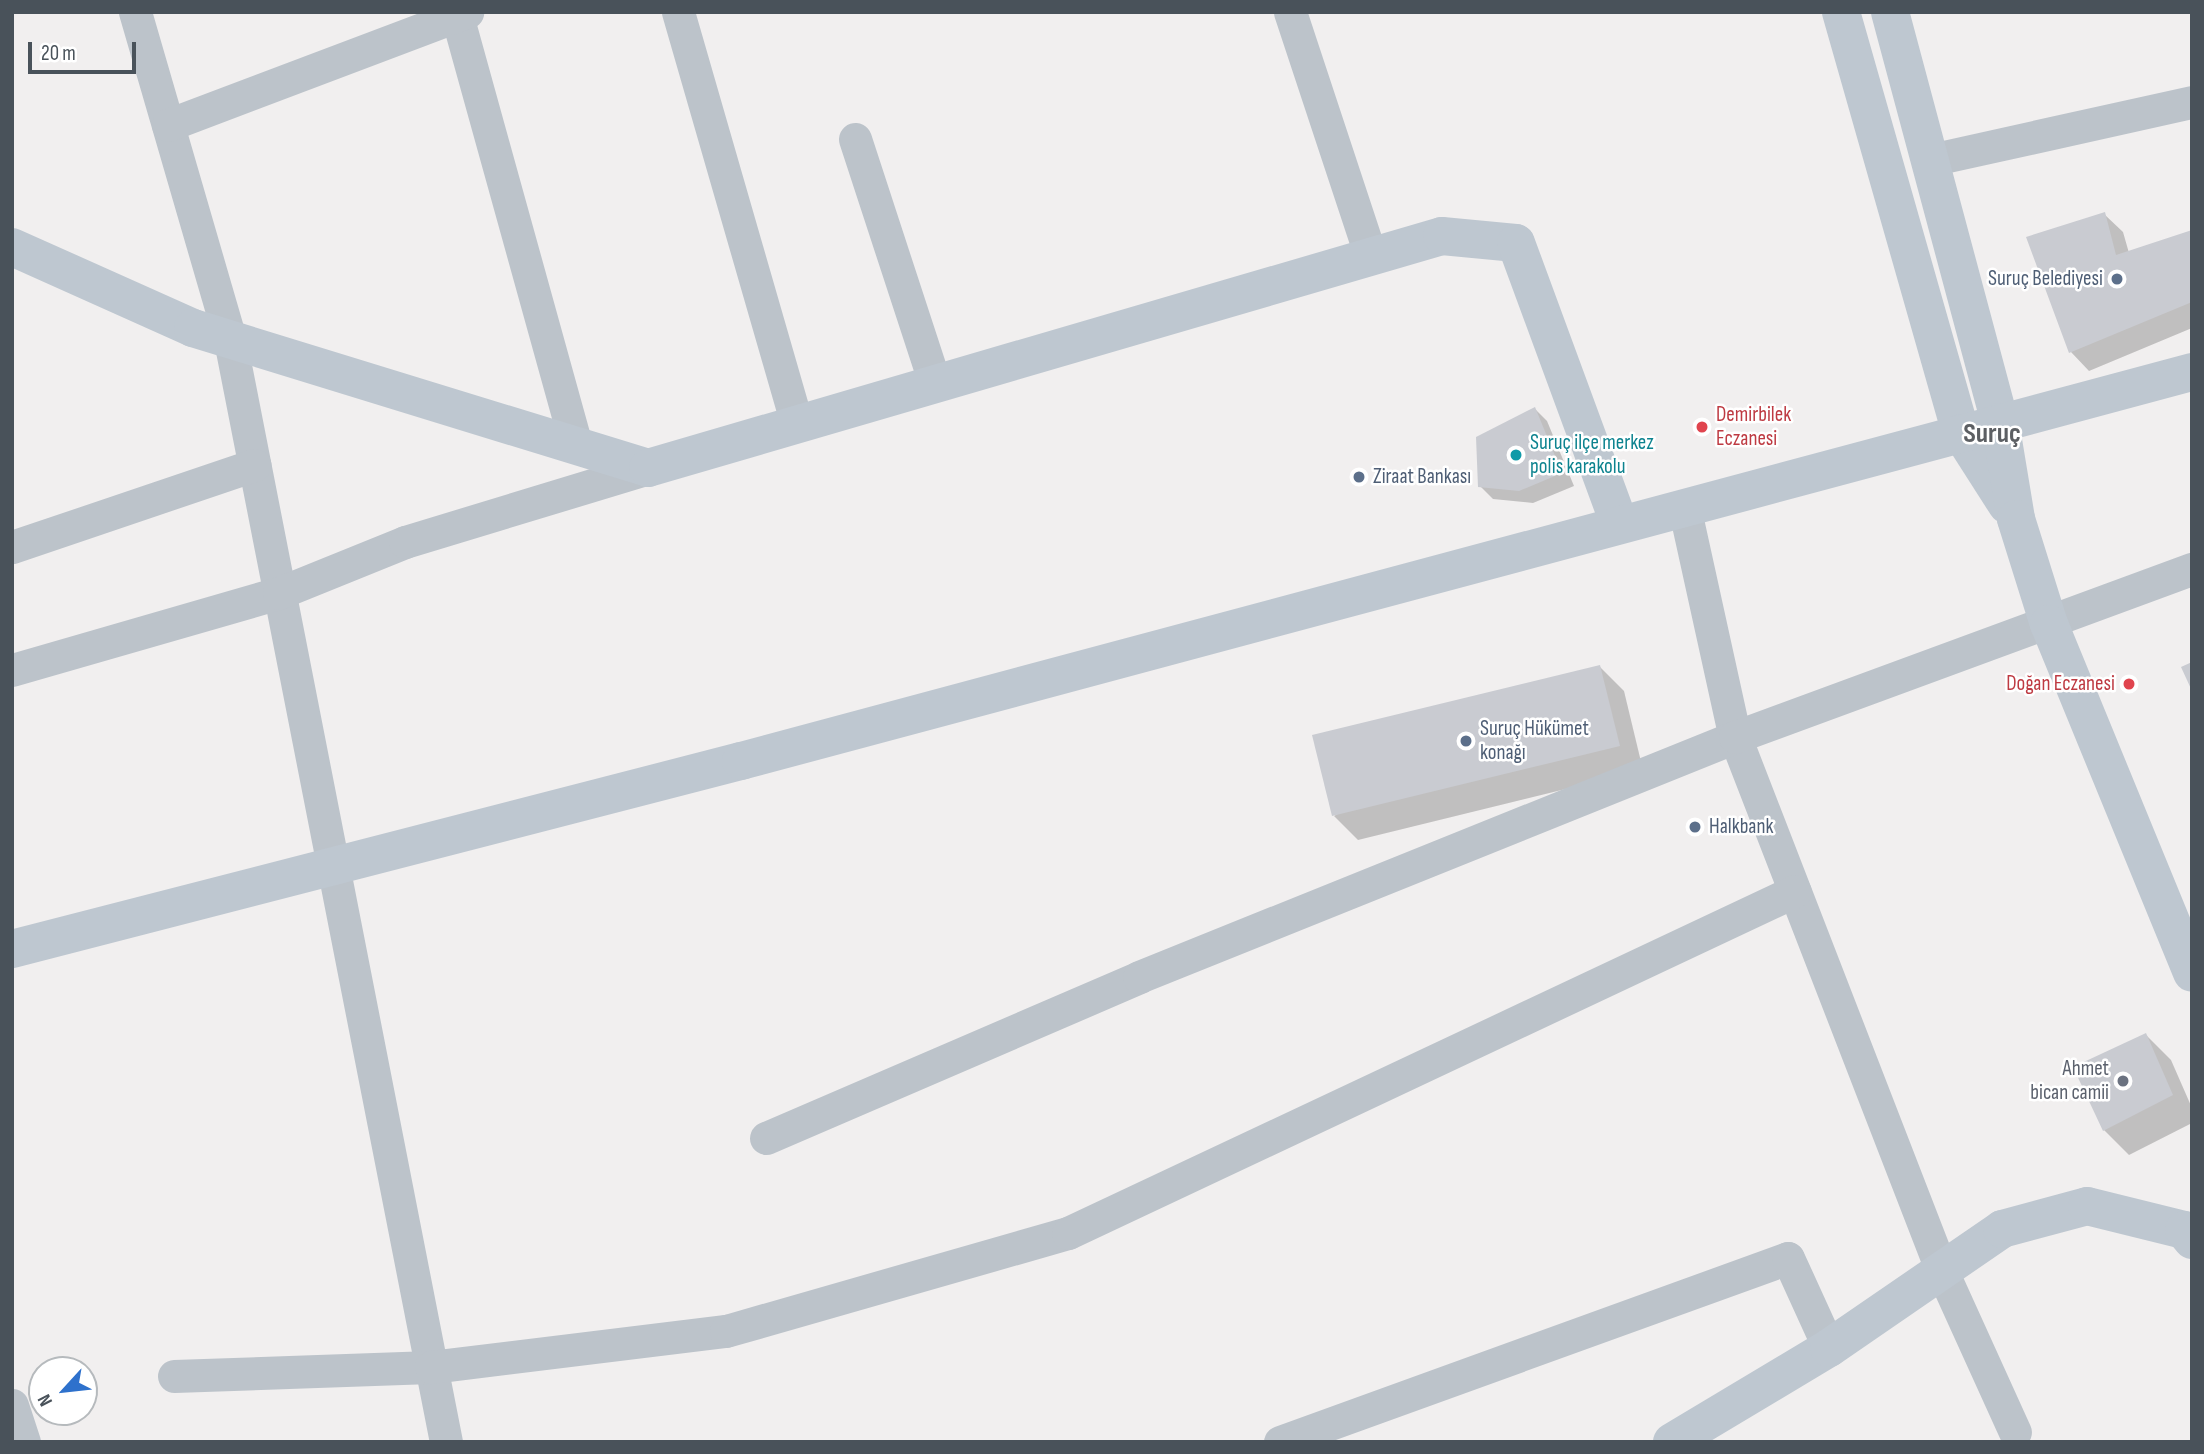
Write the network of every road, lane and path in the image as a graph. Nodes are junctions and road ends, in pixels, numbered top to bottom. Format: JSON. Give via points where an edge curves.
{"nodes":[{"id":1,"x":135,"y":12,"type":"edge"},
{"id":2,"x":678,"y":12,"type":"edge"},
{"id":3,"x":1290,"y":12,"type":"edge"},
{"id":4,"x":1841,"y":12,"type":"edge"},
{"id":5,"x":1889,"y":12,"type":"edge"},
{"id":6,"x":460,"y":13,"type":"edge"},
{"id":7,"x":2192,"y":102,"type":"edge"},
{"id":8,"x":167,"y":125,"type":"junction"},
{"id":9,"x":855,"y":139,"type":"dead end"},
{"id":10,"x":1930,"y":160,"type":"junction"},
{"id":11,"x":12,"y":247,"type":"edge"},
{"id":12,"x":1371,"y":257,"type":"junction"},
{"id":13,"x":230,"y":340,"type":"junction"},
{"id":14,"x":2192,"y":372,"type":"edge"},
{"id":15,"x":935,"y":384,"type":"junction"},
{"id":16,"x":2000,"y":422,"type":"junction"},
{"id":17,"x":797,"y":425,"type":"junction"},
{"id":18,"x":1961,"y":433,"type":"junction"},
{"id":19,"x":577,"y":447,"type":"junction"},
{"id":20,"x":254,"y":465,"type":"junction"},
{"id":21,"x":648,"y":468,"type":"junction"},
{"id":22,"x":1684,"y":506,"type":"junction"},
{"id":23,"x":2016,"y":519,"type":"junction"},
{"id":24,"x":1619,"y":523,"type":"junction"},
{"id":25,"x":12,"y":547,"type":"edge"},
{"id":26,"x":2192,"y":569,"type":"edge"},
{"id":27,"x":279,"y":593,"type":"junction"},
{"id":28,"x":2049,"y":624,"type":"junction"},
{"id":29,"x":12,"y":670,"type":"edge"},
{"id":30,"x":1735,"y":737,"type":"junction"},
{"id":31,"x":332,"y":866,"type":"junction"},
{"id":32,"x":1795,"y":891,"type":"junction"},
{"id":33,"x":12,"y":949,"type":"edge"},
{"id":34,"x":2192,"y":973,"type":"edge"},
{"id":35,"x":766,"y":1138,"type":"dead end"},
{"id":36,"x":2192,"y":1240,"type":"edge"},
{"id":37,"x":1941,"y":1269,"type":"junction"},
{"id":38,"x":1829,"y":1348,"type":"junction"},
{"id":39,"x":431,"y":1367,"type":"junction"},
{"id":40,"x":174,"y":1376,"type":"dead end"},
{"id":41,"x":12,"y":1405,"type":"edge"},
{"id":42,"x":2015,"y":1432,"type":"dead end"},
{"id":43,"x":24,"y":1442,"type":"edge"},
{"id":44,"x":446,"y":1442,"type":"edge"},
{"id":45,"x":1280,"y":1442,"type":"edge"},
{"id":46,"x":1672,"y":1442,"type":"edge"}],
"edges":[{"from":1,"to":8,"type":"street"},
{"from":2,"to":17,"type":"street"},
{"from":3,"to":12,"type":"street"},
{"from":4,"to":18,"type":"street"},
{"from":5,"to":10,"type":"street"},
{"from":6,"to":8,"type":"street"},
{"from":6,"to":19,"type":"street"},
{"from":7,"to":10,"type":"street"},
{"from":8,"to":13,"type":"street"},
{"from":9,"to":15,"type":"street"},
{"from":10,"to":16,"type":"street"},
{"from":11,"to":13,"type":"street"},
{"from":12,"to":15,"type":"street"},
{"from":12,"to":24,"type":"street","via":[[1442,236],[1516,243]]},
{"from":13,"to":19,"type":"street"},
{"from":13,"to":20,"type":"street"},
{"from":14,"to":16,"type":"street"},
{"from":15,"to":17,"type":"street"},
{"from":16,"to":18,"type":"street"},
{"from":16,"to":23,"type":"street"},
{"from":17,"to":21,"type":"street"},
{"from":18,"to":22,"type":"street"},
{"from":18,"to":23,"type":"street"},
{"from":19,"to":21,"type":"street"},
{"from":20,"to":25,"type":"street"},
{"from":20,"to":27,"type":"street"},
{"from":21,"to":27,"type":"street","via":[[405,542]]},
{"from":22,"to":24,"type":"street"},
{"from":22,"to":30,"type":"street"},
{"from":23,"to":28,"type":"street"},
{"from":24,"to":31,"type":"street"},
{"from":26,"to":28,"type":"street"},
{"from":27,"to":29,"type":"street"},
{"from":27,"to":31,"type":"street"},
{"from":28,"to":30,"type":"street"},
{"from":28,"to":34,"type":"street"},
{"from":30,"to":32,"type":"street"},
{"from":30,"to":35,"type":"street","via":[[1139,977]]},
{"from":31,"to":33,"type":"street"},
{"from":31,"to":39,"type":"street"},
{"from":32,"to":37,"type":"street"},
{"from":32,"to":39,"type":"street","via":[[1068,1233],[726,1331]]},
{"from":36,"to":37,"type":"street","via":[[2184,1230],[2087,1206],[2003,1229]]},
{"from":37,"to":38,"type":"street"},
{"from":37,"to":42,"type":"street"},
{"from":38,"to":45,"type":"street","via":[[1788,1258]]},
{"from":38,"to":46,"type":"street"},
{"from":39,"to":40,"type":"street"},
{"from":39,"to":44,"type":"street"},
{"from":41,"to":43,"type":"street"}]}
